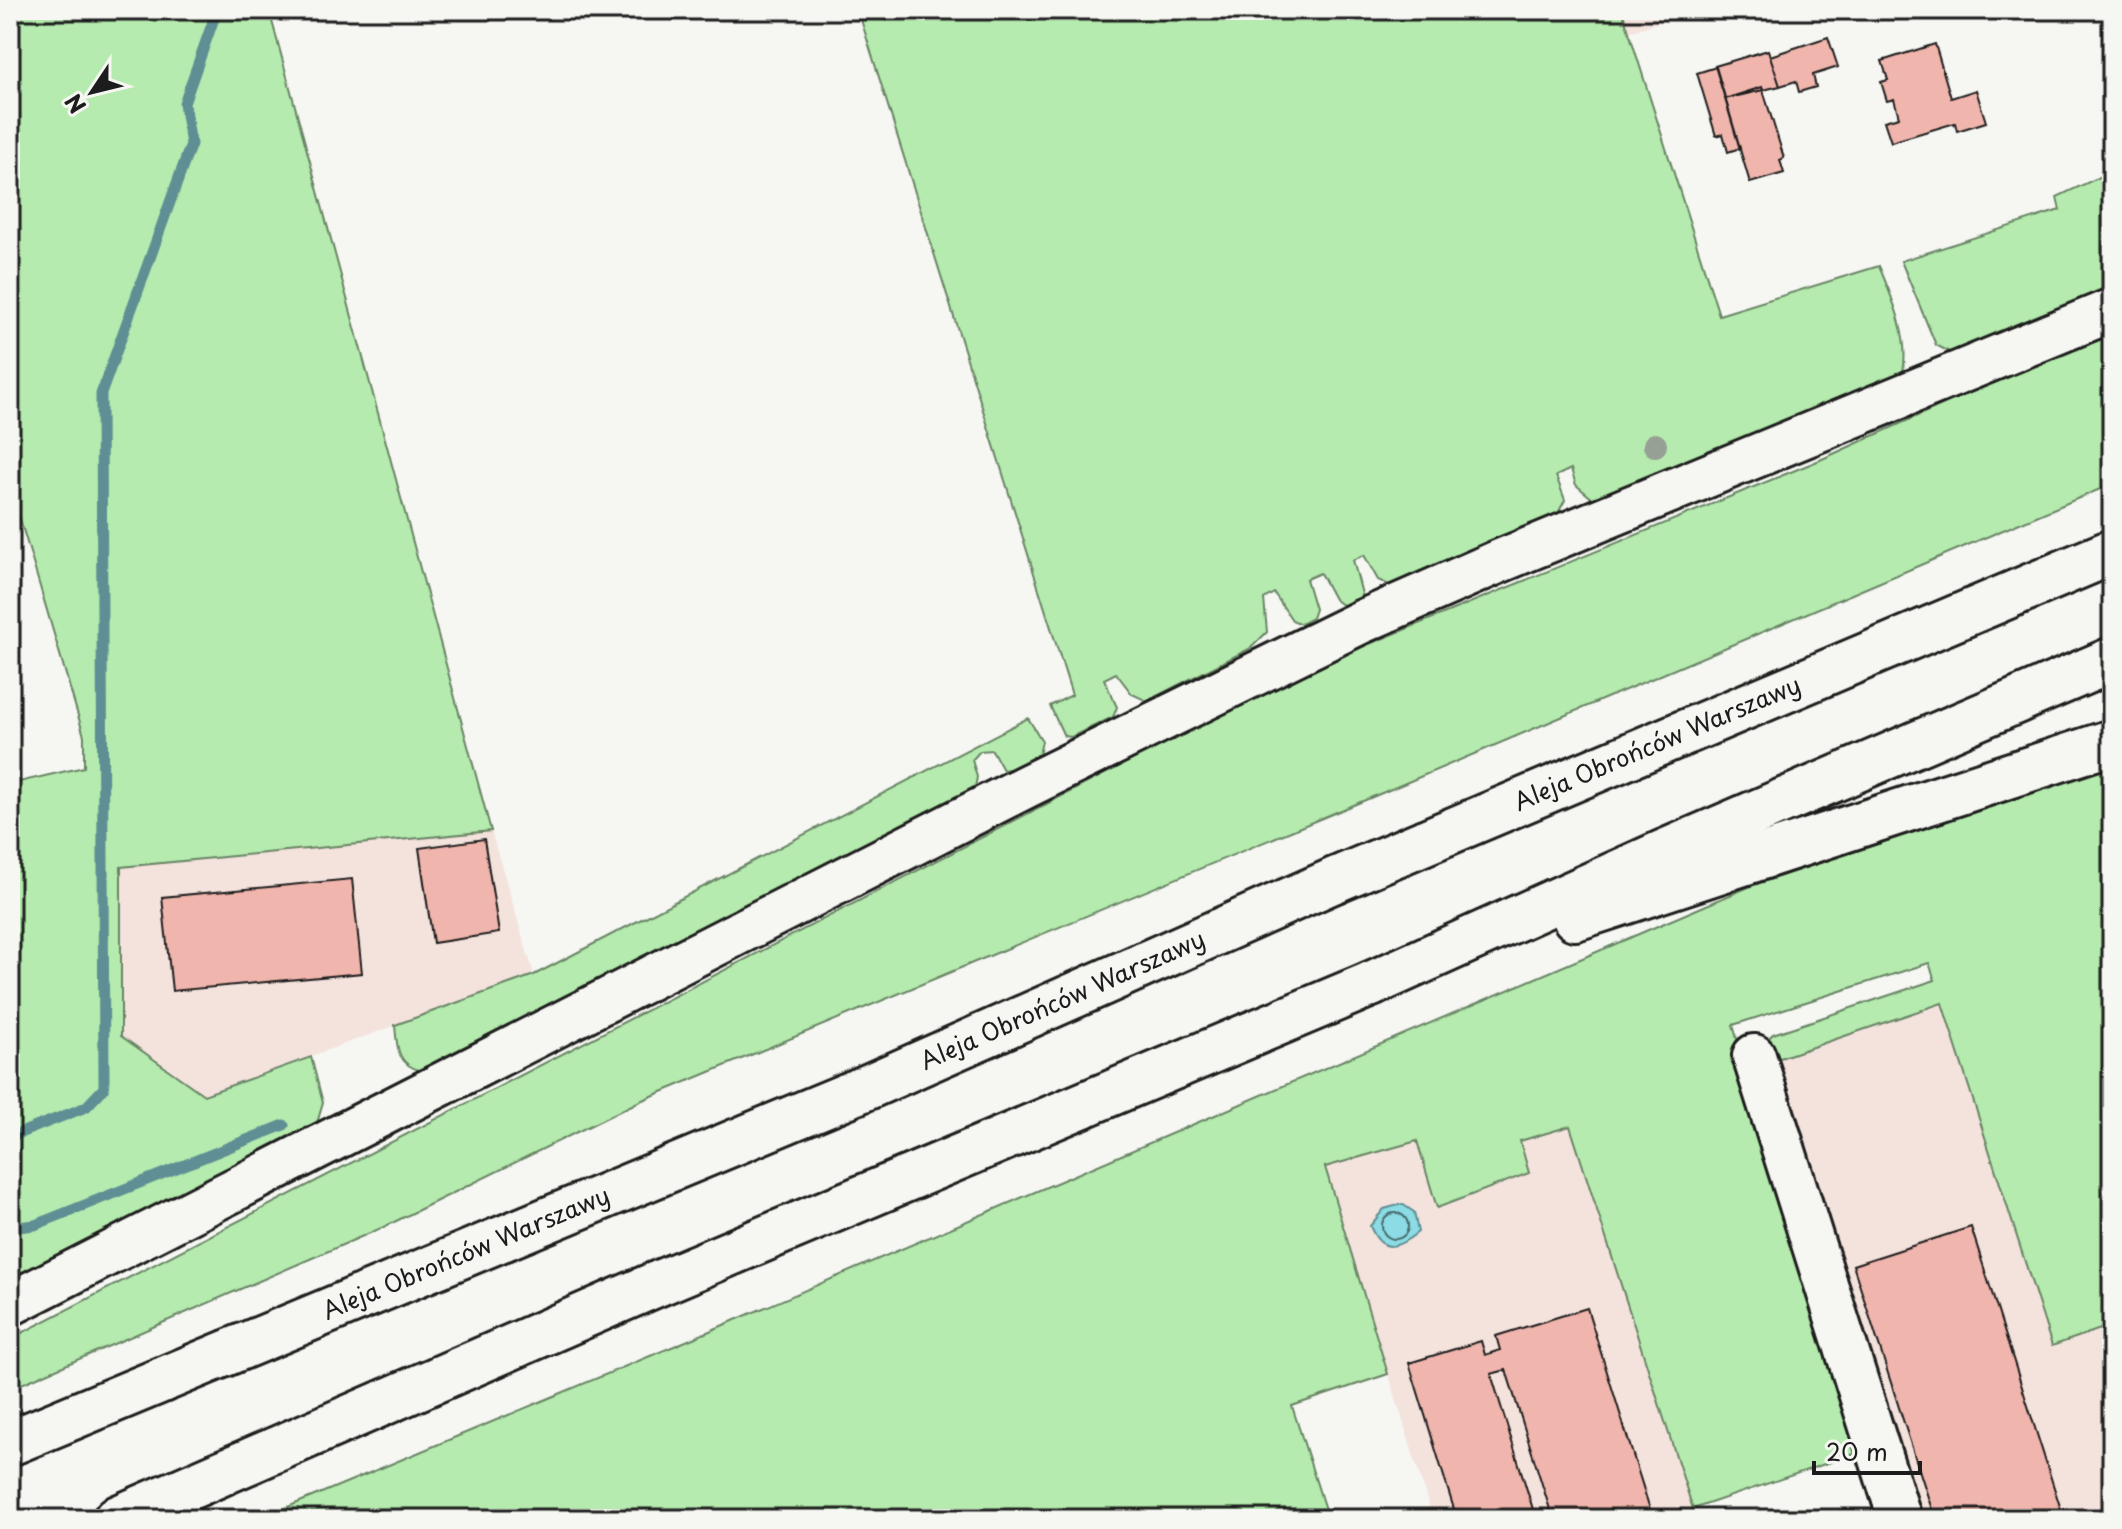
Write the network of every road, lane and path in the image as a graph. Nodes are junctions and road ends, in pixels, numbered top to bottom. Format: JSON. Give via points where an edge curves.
{"nodes":[{"id":1,"x":2112,"y":310,"type":"edge"},
{"id":2,"x":2112,"y":552,"type":"edge"},
{"id":3,"x":2112,"y":660,"type":"edge"},
{"id":4,"x":2112,"y":742,"type":"edge"},
{"id":5,"x":1371,"y":984,"type":"junction"},
{"id":6,"x":1754,"y":1056,"type":"dead end"},
{"id":7,"x":10,"y":1304,"type":"edge"},
{"id":8,"x":10,"y":1443,"type":"edge"},
{"id":9,"x":116,"y":1519,"type":"edge"},
{"id":10,"x":1900,"y":1519,"type":"edge"}],
"edges":[{"from":1,"to":7,"type":"street","via":[[1361,622],[1027,786]]},
{"from":2,"to":8,"type":"main road","name":"Aleja Obrońców Warszawy","via":[[1335,880],[863,1089]]},
{"from":3,"to":5,"type":"main road"},
{"from":4,"to":5,"type":"main road"},
{"from":5,"to":9,"type":"main road","via":[[652,1286]]},
{"from":6,"to":10,"type":"street"}]}
